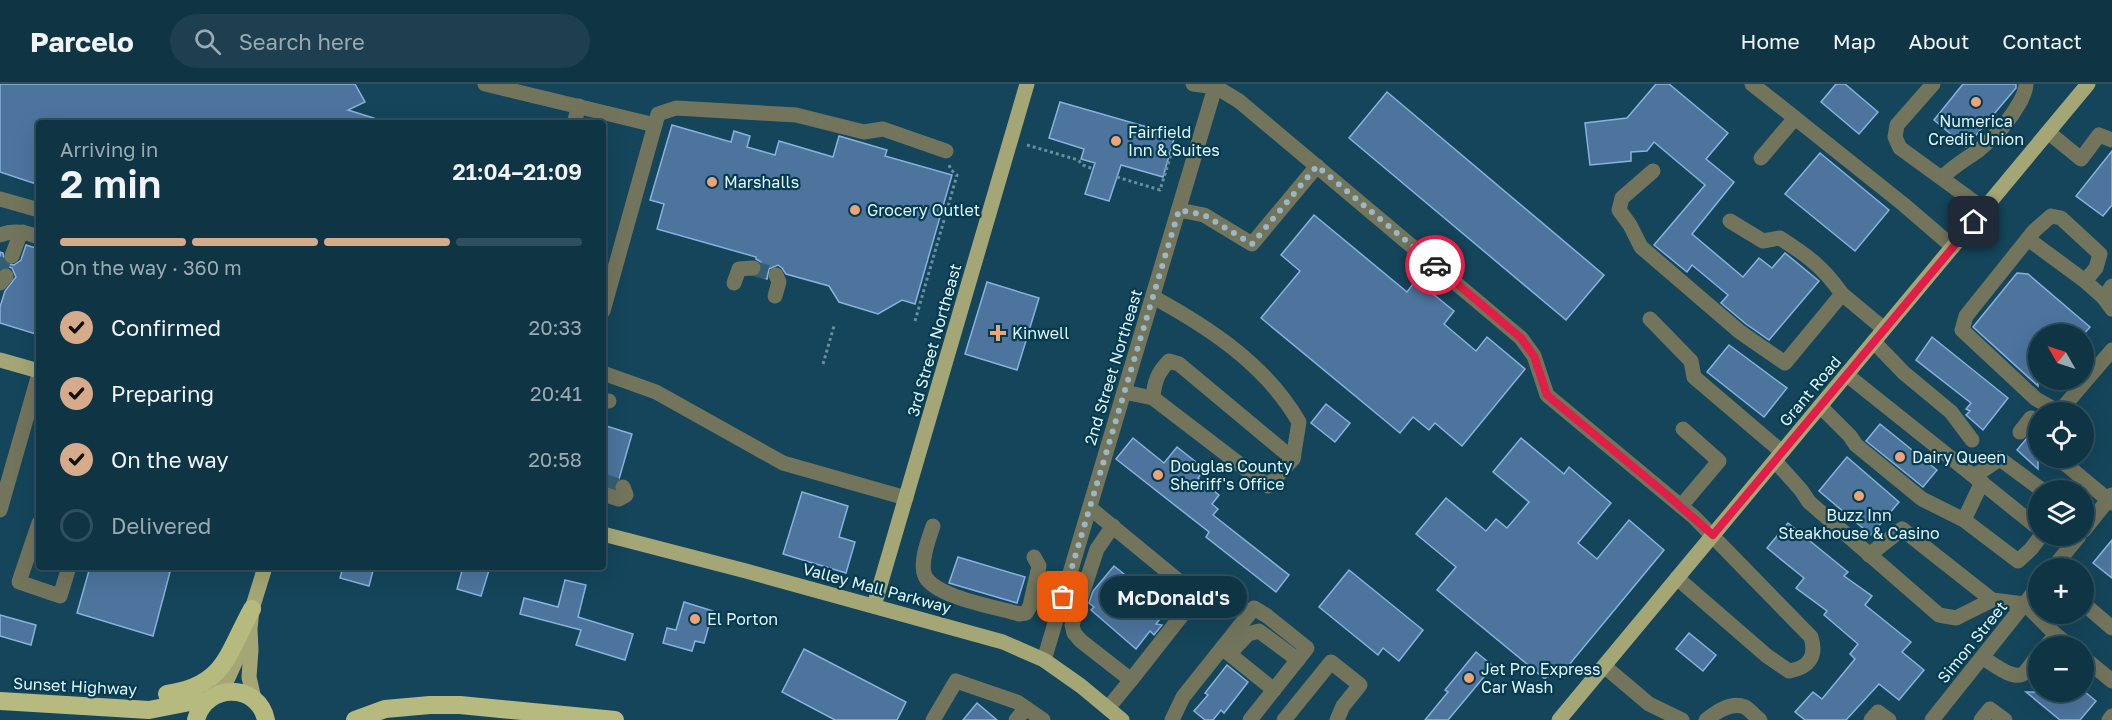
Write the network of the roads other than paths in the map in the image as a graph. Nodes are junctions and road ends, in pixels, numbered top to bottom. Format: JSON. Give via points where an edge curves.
{"nodes":[{"id":1,"x":485,"y":84,"type":"edge"},
{"id":2,"x":1027,"y":84,"type":"edge"},
{"id":3,"x":1193,"y":84,"type":"edge"},
{"id":4,"x":1752,"y":84,"type":"edge"},
{"id":5,"x":1933,"y":84,"type":"edge"},
{"id":6,"x":2026,"y":84,"type":"edge"},
{"id":7,"x":2088,"y":84,"type":"edge"},
{"id":8,"x":1216,"y":85,"type":"edge"},
{"id":9,"x":579,"y":106,"type":"junction"},
{"id":10,"x":1795,"y":118,"type":"junction"},
{"id":11,"x":575,"y":120,"type":"edge"},
{"id":12,"x":655,"y":125,"type":"junction"},
{"id":13,"x":2048,"y":132,"type":"junction"},
{"id":14,"x":2112,"y":140,"type":"edge"},
{"id":15,"x":946,"y":152,"type":"road end"},
{"id":16,"x":1761,"y":158,"type":"dead end"},
{"id":17,"x":1317,"y":166,"type":"junction"},
{"id":18,"x":1653,"y":171,"type":"dead end"},
{"id":19,"x":1942,"y":178,"type":"junction"},
{"id":20,"x":0,"y":199,"type":"edge"},
{"id":21,"x":36,"y":209,"type":"edge"},
{"id":22,"x":1984,"y":209,"type":"junction"},
{"id":23,"x":1179,"y":210,"type":"junction"},
{"id":24,"x":1730,"y":221,"type":"dead end"},
{"id":25,"x":11,"y":233,"type":"edge"},
{"id":26,"x":36,"y":237,"type":"edge"},
{"id":27,"x":2028,"y":239,"type":"junction"},
{"id":28,"x":1953,"y":247,"type":"junction"},
{"id":29,"x":6,"y":253,"type":"edge"},
{"id":30,"x":753,"y":268,"type":"dead end"},
{"id":31,"x":776,"y":275,"type":"dead end"},
{"id":32,"x":2085,"y":281,"type":"junction"},
{"id":33,"x":734,"y":283,"type":"dead end"},
{"id":34,"x":1842,"y":294,"type":"junction"},
{"id":35,"x":775,"y":296,"type":"dead end"},
{"id":36,"x":1153,"y":297,"type":"junction"},
{"id":37,"x":2109,"y":298,"type":"edge"},
{"id":38,"x":606,"y":300,"type":"edge"},
{"id":39,"x":1650,"y":320,"type":"dead end"},
{"id":40,"x":1884,"y":329,"type":"junction"},
{"id":41,"x":1874,"y":342,"type":"junction"},
{"id":42,"x":2112,"y":350,"type":"edge"},
{"id":43,"x":1,"y":362,"type":"edge"},
{"id":44,"x":36,"y":371,"type":"edge"},
{"id":45,"x":606,"y":374,"type":"edge"},
{"id":46,"x":1847,"y":375,"type":"junction"},
{"id":47,"x":36,"y":383,"type":"edge"},
{"id":48,"x":1124,"y":392,"type":"junction"},
{"id":49,"x":1153,"y":398,"type":"junction"},
{"id":50,"x":1820,"y":406,"type":"junction"},
{"id":51,"x":2028,"y":422,"type":"edge"},
{"id":52,"x":1683,"y":429,"type":"dead end"},
{"id":53,"x":2020,"y":432,"type":"dead end"},
{"id":54,"x":1972,"y":440,"type":"dead end"},
{"id":55,"x":1779,"y":457,"type":"junction"},
{"id":56,"x":1293,"y":459,"type":"junction"},
{"id":57,"x":2071,"y":468,"type":"edge"},
{"id":58,"x":1977,"y":478,"type":"junction"},
{"id":59,"x":2028,"y":480,"type":"edge"},
{"id":60,"x":626,"y":492,"type":"dead end"},
{"id":61,"x":606,"y":495,"type":"tunnel mouth"},
{"id":62,"x":906,"y":498,"type":"junction"},
{"id":63,"x":2111,"y":500,"type":"edge"},
{"id":64,"x":1681,"y":506,"type":"junction"},
{"id":65,"x":1090,"y":508,"type":"junction"},
{"id":66,"x":0,"y":510,"type":"edge"},
{"id":67,"x":2094,"y":519,"type":"edge"},
{"id":68,"x":1964,"y":520,"type":"junction"},
{"id":69,"x":2028,"y":520,"type":"edge"},
{"id":70,"x":933,"y":526,"type":"dead end"},
{"id":71,"x":1113,"y":526,"type":"junction"},
{"id":72,"x":36,"y":532,"type":"edge"},
{"id":73,"x":606,"y":535,"type":"edge"},
{"id":74,"x":1713,"y":535,"type":"junction"},
{"id":75,"x":2033,"y":546,"type":"edge"},
{"id":76,"x":2071,"y":546,"type":"edge"},
{"id":77,"x":1869,"y":555,"type":"junction"},
{"id":78,"x":1034,"y":557,"type":"dead end"},
{"id":79,"x":2061,"y":558,"type":"edge"},
{"id":80,"x":68,"y":570,"type":"edge"},
{"id":81,"x":264,"y":570,"type":"edge"},
{"id":82,"x":1677,"y":578,"type":"junction"},
{"id":83,"x":1992,"y":600,"type":"junction"},
{"id":84,"x":2028,"y":600,"type":"edge"},
{"id":85,"x":2025,"y":604,"type":"junction"},
{"id":86,"x":874,"y":606,"type":"junction"},
{"id":87,"x":252,"y":609,"type":"junction"},
{"id":88,"x":2094,"y":613,"type":"edge"},
{"id":89,"x":2112,"y":628,"type":"edge"},
{"id":90,"x":250,"y":629,"type":"junction"},
{"id":91,"x":2047,"y":636,"type":"edge"},
{"id":92,"x":1226,"y":651,"type":"junction"},
{"id":93,"x":1302,"y":654,"type":"junction"},
{"id":94,"x":1983,"y":658,"type":"junction"},
{"id":95,"x":1044,"y":660,"type":"junction"},
{"id":96,"x":1331,"y":662,"type":"junction"},
{"id":97,"x":1604,"y":666,"type":"junction"},
{"id":98,"x":2094,"y":666,"type":"edge"},
{"id":99,"x":2028,"y":667,"type":"edge"},
{"id":100,"x":1131,"y":680,"type":"junction"},
{"id":101,"x":2112,"y":681,"type":"edge"},
{"id":102,"x":1274,"y":690,"type":"junction"},
{"id":103,"x":211,"y":698,"type":"junction"},
{"id":104,"x":0,"y":701,"type":"edge"},
{"id":105,"x":104,"y":707,"type":"junction"},
{"id":106,"x":1107,"y":708,"type":"junction"},
{"id":107,"x":149,"y":710,"type":"junction"},
{"id":108,"x":266,"y":713,"type":"edge"},
{"id":109,"x":1021,"y":714,"type":"edge"},
{"id":110,"x":2112,"y":716,"type":"edge"},
{"id":111,"x":125,"y":720,"type":"edge"},
{"id":112,"x":171,"y":720,"type":"edge"},
{"id":113,"x":196,"y":720,"type":"edge"},
{"id":114,"x":355,"y":720,"type":"edge"},
{"id":115,"x":615,"y":720,"type":"edge"},
{"id":116,"x":933,"y":720,"type":"edge"},
{"id":117,"x":1042,"y":720,"type":"edge"},
{"id":118,"x":1122,"y":720,"type":"edge"},
{"id":119,"x":1172,"y":720,"type":"edge"},
{"id":120,"x":1250,"y":720,"type":"edge"},
{"id":121,"x":1284,"y":720,"type":"edge"},
{"id":122,"x":1336,"y":720,"type":"edge"},
{"id":123,"x":1559,"y":720,"type":"edge"},
{"id":124,"x":1682,"y":720,"type":"edge"},
{"id":125,"x":1706,"y":720,"type":"edge"},
{"id":126,"x":1760,"y":720,"type":"edge"},
{"id":127,"x":1871,"y":720,"type":"edge"},
{"id":128,"x":1889,"y":720,"type":"edge"},
{"id":129,"x":1932,"y":720,"type":"edge"},
{"id":130,"x":1981,"y":720,"type":"edge"},
{"id":131,"x":2005,"y":720,"type":"edge"},
{"id":132,"x":2109,"y":720,"type":"edge"}],
"edges":[{"from":1,"to":9,"type":"street"},
{"from":2,"to":62,"type":"main road","name":"3rd Street Northeast"},
{"from":3,"to":8,"type":"street"},
{"from":4,"to":10,"type":"street"},
{"from":5,"to":19,"type":"street","via":[[1897,124],[1895,137],[1900,148]]},
{"from":6,"to":19,"type":"street","via":[[2015,111],[1996,135]]},
{"from":7,"to":13,"type":"main road","name":"Grant Road"},
{"from":8,"to":17,"type":"street"},
{"from":8,"to":23,"type":"street","name":"2nd Street Northeast"},
{"from":9,"to":11,"type":"street"},
{"from":9,"to":12,"type":"street"},
{"from":10,"to":16,"type":"street"},
{"from":10,"to":28,"type":"street"},
{"from":12,"to":15,"type":"street","via":[[658,114],[676,108],[796,115],[864,132],[883,129]]},
{"from":12,"to":38,"type":"street"},
{"from":13,"to":14,"type":"street","via":[[2081,159],[2099,135]]},
{"from":13,"to":22,"type":"main road","name":"Grant Road"},
{"from":17,"to":23,"type":"street","via":[[1252,244],[1204,215]]},
{"from":17,"to":64,"type":"street","via":[[1521,338],[1534,356],[1547,395]]},
{"from":18,"to":34,"type":"street","via":[[1622,198],[1619,210],[1641,247],[1740,332],[1785,363]]},
{"from":19,"to":22,"type":"street"},
{"from":20,"to":21,"type":"street"},
{"from":22,"to":28,"type":"main road","name":"Grant Road"},
{"from":23,"to":36,"type":"street","name":"2nd Street Northeast"},
{"from":24,"to":34,"type":"street","via":[[1763,241],[1780,238],[1811,257]]},
{"from":25,"to":26,"type":"street"},
{"from":25,"to":29,"type":"street","via":[[19,237]]},
{"from":27,"to":32,"type":"street"},
{"from":27,"to":32,"type":"street","via":[[2051,216],[2061,218],[2100,254],[2096,268]]},
{"from":27,"to":42,"type":"street","via":[[1966,316],[1962,330],[2036,399],[2059,412]]},
{"from":28,"to":40,"type":"main road","name":"Grant Road"},
{"from":30,"to":33,"type":"street","via":[[739,269]]},
{"from":31,"to":35,"type":"street","via":[[779,282]]},
{"from":32,"to":37,"type":"street"},
{"from":34,"to":40,"type":"street"},
{"from":36,"to":48,"type":"street","name":"2nd Street Northeast"},
{"from":36,"to":56,"type":"street","via":[[1247,358],[1287,400],[1299,422]]},
{"from":39,"to":55,"type":"street","via":[[1691,361],[1694,377]]},
{"from":40,"to":41,"type":"main road","name":"Grant Road"},
{"from":41,"to":46,"type":"main road","name":"Grant Road"},
{"from":41,"to":54,"type":"street","via":[[1951,412]]},
{"from":43,"to":44,"type":"main road"},
{"from":45,"to":62,"type":"street","via":[[656,392],[783,463]]},
{"from":46,"to":50,"type":"main road","name":"Grant Road"},
{"from":46,"to":58,"type":"street"},
{"from":47,"to":66,"type":"street"},
{"from":48,"to":49,"type":"street"},
{"from":48,"to":65,"type":"street","name":"2nd Street Northeast"},
{"from":49,"to":56,"type":"street","via":[[1268,486]]},
{"from":49,"to":56,"type":"street","via":[[1161,370],[1170,361],[1179,364]]},
{"from":50,"to":55,"type":"main road","name":"Grant Road"},
{"from":50,"to":68,"type":"street","via":[[1856,445],[1922,499]]},
{"from":51,"to":53,"type":"street"},
{"from":52,"to":64,"type":"street","via":[[1719,461]]},
{"from":55,"to":74,"type":"main road","name":"Grant Road"},
{"from":55,"to":77,"type":"street","via":[[1809,502]]},
{"from":57,"to":63,"type":"street"},
{"from":58,"to":59,"type":"street","via":[[1977,474],[2000,459]]},
{"from":58,"to":68,"type":"street"},
{"from":58,"to":69,"type":"street"},
{"from":60,"to":61,"type":"street","via":[[619,499]]},
{"from":62,"to":86,"type":"main road","name":"3rd Street Northeast"},
{"from":63,"to":67,"type":"street"},
{"from":64,"to":74,"type":"street"},
{"from":65,"to":71,"type":"street"},
{"from":65,"to":95,"type":"street","name":"2nd Street Northeast"},
{"from":68,"to":75,"type":"street","via":[[2018,561]]},
{"from":70,"to":78,"type":"street","via":[[924,574],[947,593],[1026,613],[1039,566]]},
{"from":71,"to":100,"type":"street","via":[[1097,549],[1072,625],[1081,641]]},
{"from":71,"to":100,"type":"street","via":[[1194,597]]},
{"from":72,"to":80,"type":"street","via":[[19,582],[60,596]]},
{"from":73,"to":86,"type":"main road","name":"Valley Mall Parkway"},
{"from":74,"to":82,"type":"main road","name":"Grant Road"},
{"from":74,"to":82,"type":"street","via":[[1811,637],[1814,655],[1799,670],[1789,671]]},
{"from":76,"to":79,"type":"street"},
{"from":77,"to":83,"type":"street","via":[[1939,615],[1956,618]]},
{"from":77,"to":83,"type":"street","via":[[1902,529]]},
{"from":81,"to":87,"type":"main road"},
{"from":82,"to":97,"type":"main road","name":"Grant Road"},
{"from":83,"to":85,"type":"street"},
{"from":84,"to":85,"type":"street","name":"Simon Street"},
{"from":85,"to":91,"type":"street"},
{"from":85,"to":94,"type":"street","name":"Simon Street"},
{"from":86,"to":95,"type":"main road","name":"Valley Mall Parkway","via":[[1003,642]]},
{"from":87,"to":90,"type":"main road"},
{"from":87,"to":105,"type":"highway","via":[[228,658],[211,680],[181,693]]},
{"from":88,"to":89,"type":"street"},
{"from":90,"to":103,"type":"main road","via":[[228,678]]},
{"from":90,"to":108,"type":"main road","via":[[249,677]]},
{"from":92,"to":93,"type":"street","via":[[1253,631],[1259,631]]},
{"from":92,"to":93,"type":"street","via":[[1254,608],[1267,616]]},
{"from":92,"to":102,"type":"street"},
{"from":92,"to":119,"type":"street","via":[[1183,698]]},
{"from":93,"to":96,"type":"street","via":[[1323,656]]},
{"from":93,"to":102,"type":"street"},
{"from":94,"to":99,"type":"street","via":[[2016,675]]},
{"from":94,"to":129,"type":"street","name":"Simon Street"},
{"from":95,"to":106,"type":"main road","name":"Valley Mall Parkway"},
{"from":96,"to":121,"type":"street"},
{"from":96,"to":122,"type":"street","via":[[1360,685]]},
{"from":97,"to":123,"type":"main road","name":"Grant Road"},
{"from":97,"to":124,"type":"street","via":[[1649,704]]},
{"from":98,"to":101,"type":"street"},
{"from":100,"to":106,"type":"street"},
{"from":102,"to":120,"type":"street"},
{"from":103,"to":107,"type":"highway","name":"Sunset Highway"},
{"from":103,"to":108,"type":"highway","name":"Sunset Highway","via":[[236,691]]},
{"from":103,"to":113,"type":"highway"},
{"from":104,"to":105,"type":"highway","name":"Sunset Highway"},
{"from":105,"to":107,"type":"highway","name":"Sunset Highway"},
{"from":105,"to":111,"type":"highway"},
{"from":106,"to":118,"type":"main road","name":"Valley Mall Parkway"},
{"from":107,"to":112,"type":"highway","name":"Sunset Highway"},
{"from":109,"to":116,"type":"street","via":[[1017,702],[956,681]]},
{"from":109,"to":117,"type":"street"},
{"from":110,"to":132,"type":"street"},
{"from":114,"to":115,"type":"highway","via":[[385,709],[430,705]]},
{"from":125,"to":126,"type":"street","via":[[1733,705],[1745,707]]},
{"from":127,"to":128,"type":"street","via":[[1878,712]]},
{"from":130,"to":131,"type":"street","via":[[1990,709]]}]}
